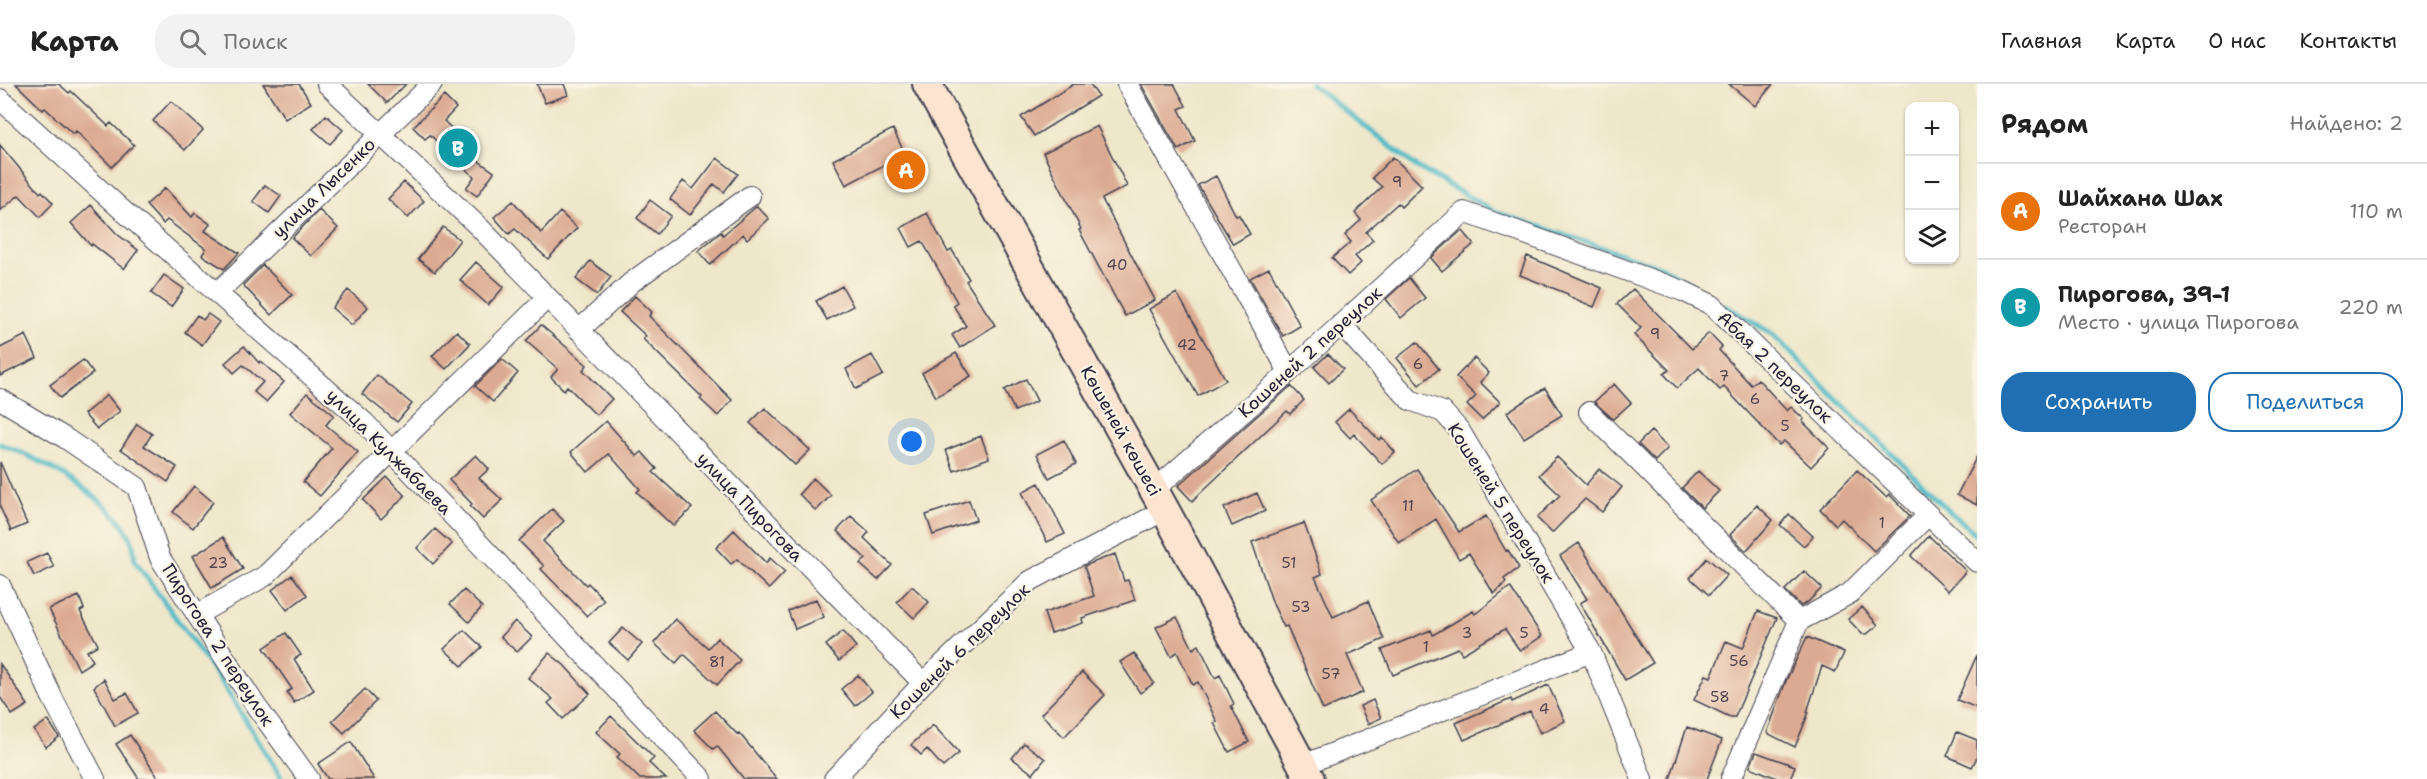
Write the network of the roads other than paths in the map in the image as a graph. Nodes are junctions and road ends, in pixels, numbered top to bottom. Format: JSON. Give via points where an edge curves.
{"nodes":[{"id":1,"x":327,"y":84,"type":"edge"},
{"id":2,"x":432,"y":84,"type":"edge"},
{"id":3,"x":927,"y":84,"type":"edge"},
{"id":4,"x":1127,"y":84,"type":"edge"},
{"id":5,"x":0,"y":99,"type":"edge"},
{"id":6,"x":380,"y":133,"type":"junction"},
{"id":7,"x":750,"y":196,"type":"dead end"},
{"id":8,"x":1464,"y":212,"type":"joint"},
{"id":9,"x":217,"y":293,"type":"junction"},
{"id":10,"x":547,"y":297,"type":"junction"},
{"id":11,"x":1341,"y":324,"type":"junction"},
{"id":12,"x":579,"y":330,"type":"junction"},
{"id":13,"x":1289,"y":372,"type":"junction"},
{"id":14,"x":0,"y":399,"type":"edge"},
{"id":15,"x":1589,"y":412,"type":"dead end"},
{"id":16,"x":392,"y":451,"type":"junction"},
{"id":17,"x":1160,"y":500,"type":"junction"},
{"id":18,"x":1928,"y":515,"type":"junction"},
{"id":19,"x":1977,"y":562,"type":"edge"},
{"id":20,"x":0,"y":585,"type":"edge"},
{"id":21,"x":198,"y":614,"type":"junction"},
{"id":22,"x":1799,"y":621,"type":"junction"},
{"id":23,"x":1591,"y":652,"type":"junction"},
{"id":24,"x":923,"y":683,"type":"junction"},
{"id":25,"x":1307,"y":772,"type":"edge"},
{"id":26,"x":95,"y":779,"type":"edge"},
{"id":27,"x":309,"y":779,"type":"edge"},
{"id":28,"x":702,"y":779,"type":"edge"},
{"id":29,"x":834,"y":779,"type":"edge"},
{"id":30,"x":1642,"y":779,"type":"edge"},
{"id":31,"x":1731,"y":779,"type":"edge"}],
"edges":[{"from":1,"to":6,"type":"street","name":"улица Пирогова"},
{"from":2,"to":6,"type":"street","name":"улица Лысенко"},
{"from":3,"to":17,"type":"main road","name":"Көшеней көшесі"},
{"from":4,"to":13,"type":"street"},
{"from":5,"to":9,"type":"street","name":"улица Кулжабаева"},
{"from":6,"to":9,"type":"street","name":"улица Лысенко"},
{"from":6,"to":10,"type":"street","name":"улица Пирогова"},
{"from":7,"to":12,"type":"street","via":[[632,282]]},
{"from":8,"to":11,"type":"street","name":"Кошеней 2 переулок"},
{"from":8,"to":18,"type":"street","name":"Абая 2 переулок","via":[[1712,305]]},
{"from":9,"to":16,"type":"street","name":"улица Кулжабаева"},
{"from":10,"to":12,"type":"street","name":"улица Пирогова"},
{"from":10,"to":16,"type":"street"},
{"from":11,"to":13,"type":"street","name":"Кошеней 2 переулок"},
{"from":11,"to":23,"type":"street","name":"Кошеней 5 переулок","via":[[1410,400],[1443,412],[1460,431]]},
{"from":12,"to":24,"type":"street","name":"улица Пирогова"},
{"from":13,"to":17,"type":"street","name":"Кошеней 2 переулок"},
{"from":14,"to":21,"type":"street","name":"Пирогова 2 переулок","via":[[137,487],[160,558]]},
{"from":15,"to":22,"type":"street"},
{"from":16,"to":21,"type":"street","via":[[264,576]]},
{"from":16,"to":28,"type":"street","name":"улица Кулжабаева"},
{"from":17,"to":24,"type":"street","name":"Кошеней 6 переулок","via":[[1030,581]]},
{"from":17,"to":25,"type":"main road","name":"Көшеней көшесі"},
{"from":18,"to":19,"type":"street","name":"Абая 2 переулок"},
{"from":18,"to":22,"type":"street","via":[[1849,594]]},
{"from":20,"to":26,"type":"street"},
{"from":21,"to":27,"type":"street","name":"Пирогова 2 переулок","via":[[256,706]]},
{"from":22,"to":31,"type":"street"},
{"from":23,"to":25,"type":"street"},
{"from":23,"to":30,"type":"street","name":"Кошеней 5 переулок"},
{"from":24,"to":29,"type":"street","name":"Кошеней 6 переулок"}]}
